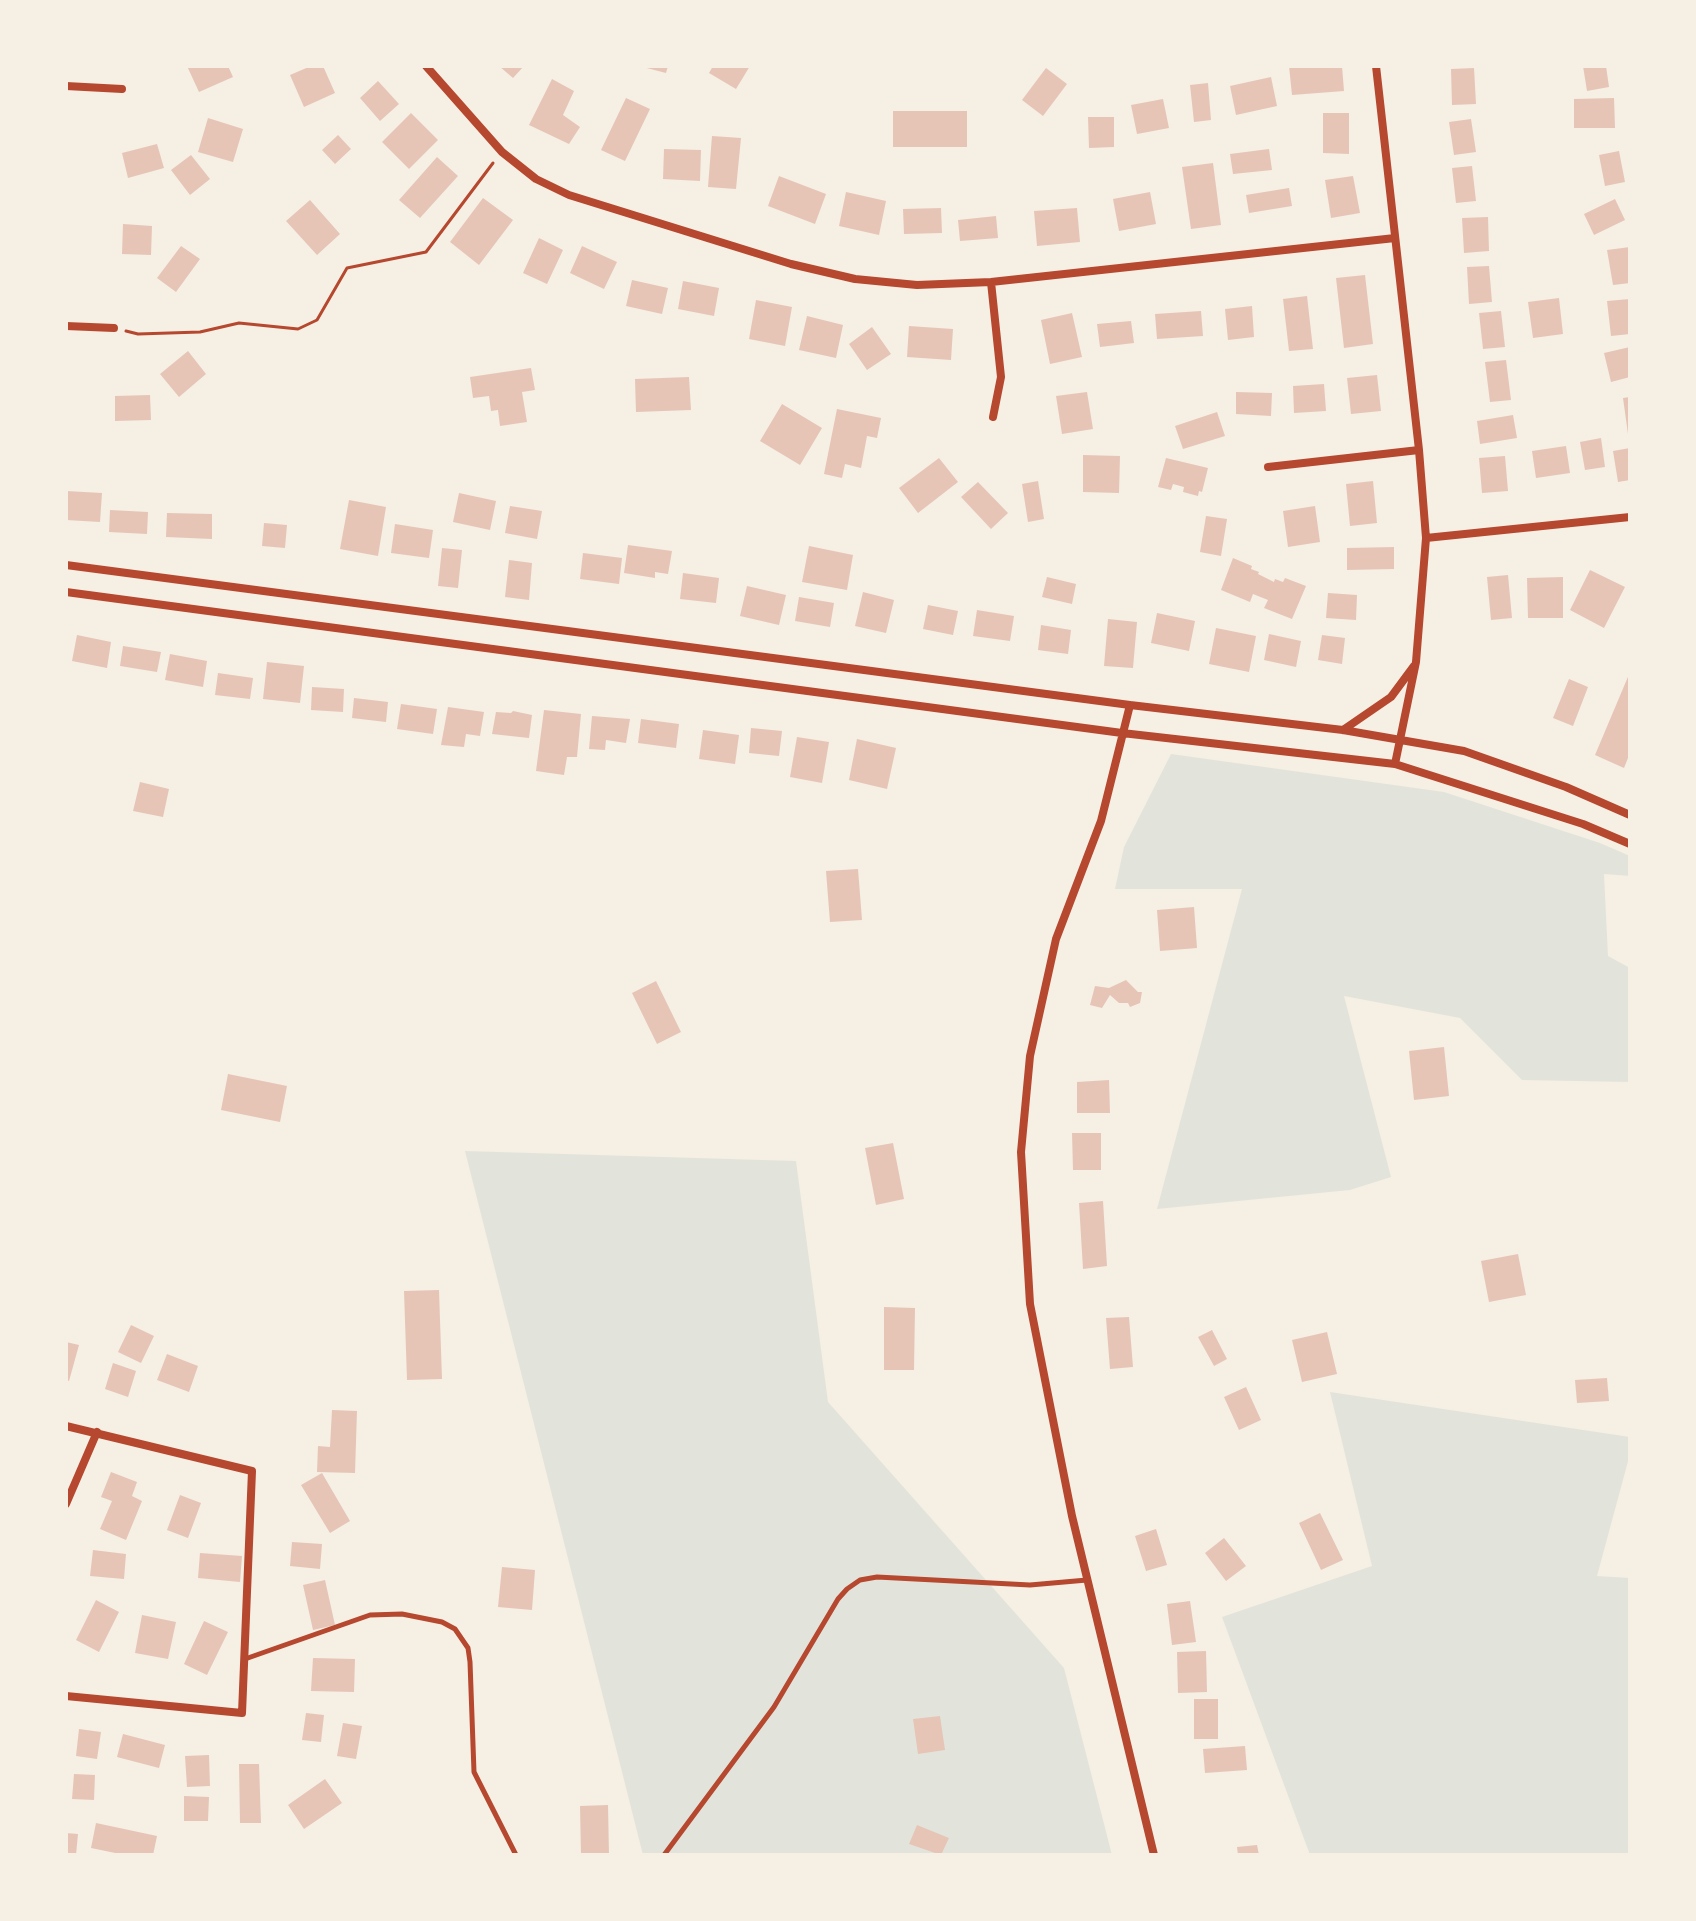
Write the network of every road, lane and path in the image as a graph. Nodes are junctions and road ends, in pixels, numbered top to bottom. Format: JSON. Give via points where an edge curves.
{"nodes":[{"id":1,"x":426,"y":66,"type":"edge"},
{"id":2,"x":1376,"y":66,"type":"edge"},
{"id":3,"x":66,"y":86,"type":"edge"},
{"id":4,"x":122,"y":89,"type":"dead end"},
{"id":5,"x":502,"y":152,"type":"junction"},
{"id":6,"x":1395,"y":238,"type":"junction"},
{"id":7,"x":991,"y":282,"type":"junction"},
{"id":8,"x":66,"y":326,"type":"edge"},
{"id":9,"x":114,"y":328,"type":"joint"},
{"id":10,"x":993,"y":417,"type":"dead end"},
{"id":11,"x":1419,"y":450,"type":"junction"},
{"id":12,"x":1268,"y":467,"type":"dead end"},
{"id":13,"x":1630,"y":517,"type":"edge"},
{"id":14,"x":1426,"y":538,"type":"junction"},
{"id":15,"x":66,"y":565,"type":"edge"},
{"id":16,"x":66,"y":592,"type":"edge"},
{"id":17,"x":1416,"y":662,"type":"junction"},
{"id":18,"x":1130,"y":705,"type":"junction"},
{"id":19,"x":1343,"y":730,"type":"junction"},
{"id":20,"x":1122,"y":733,"type":"junction"},
{"id":21,"x":1400,"y":740,"type":"junction"},
{"id":22,"x":1395,"y":764,"type":"junction"},
{"id":23,"x":1630,"y":815,"type":"edge"},
{"id":24,"x":1630,"y":844,"type":"edge"},
{"id":25,"x":66,"y":1426,"type":"edge"},
{"id":26,"x":97,"y":1432,"type":"junction"},
{"id":27,"x":66,"y":1504,"type":"edge"},
{"id":28,"x":1087,"y":1580,"type":"junction"},
{"id":29,"x":244,"y":1659,"type":"junction"},
{"id":30,"x":66,"y":1696,"type":"edge"},
{"id":31,"x":516,"y":1855,"type":"edge"},
{"id":32,"x":664,"y":1855,"type":"edge"},
{"id":33,"x":1154,"y":1855,"type":"edge"}],
"edges":[{"from":1,"to":5,"type":"street"},
{"from":2,"to":6,"type":"street"},
{"from":3,"to":4,"type":"street"},
{"from":5,"to":7,"type":"street","via":[[536,179],[569,195],[791,264],[855,279],[917,285]]},
{"from":5,"to":9,"type":"path","via":[[426,252],[347,268],[317,320],[298,329],[239,323],[200,332],[138,334]]},
{"from":6,"to":7,"type":"street"},
{"from":6,"to":11,"type":"street"},
{"from":7,"to":10,"type":"street","via":[[1001,377]]},
{"from":8,"to":9,"type":"street"},
{"from":11,"to":12,"type":"street"},
{"from":11,"to":14,"type":"street"},
{"from":13,"to":14,"type":"street"},
{"from":14,"to":17,"type":"street"},
{"from":15,"to":18,"type":"street"},
{"from":16,"to":20,"type":"street"},
{"from":17,"to":19,"type":"street","via":[[1391,697]]},
{"from":17,"to":21,"type":"street"},
{"from":18,"to":19,"type":"street"},
{"from":18,"to":20,"type":"street"},
{"from":19,"to":21,"type":"street"},
{"from":20,"to":22,"type":"street"},
{"from":20,"to":28,"type":"street","via":[[1101,821],[1056,939],[1030,1056],[1021,1152],[1030,1304]]},
{"from":21,"to":22,"type":"street"},
{"from":21,"to":23,"type":"street","via":[[1464,751]]},
{"from":22,"to":24,"type":"street"},
{"from":25,"to":26,"type":"street"},
{"from":26,"to":27,"type":"street"},
{"from":26,"to":29,"type":"street","via":[[252,1471]]},
{"from":28,"to":32,"type":"lane","via":[[1030,1585],[860,1580],[838,1599],[774,1707]]},
{"from":28,"to":33,"type":"street"},
{"from":29,"to":30,"type":"street","via":[[242,1713]]},
{"from":29,"to":31,"type":"lane","via":[[370,1615],[402,1614],[455,1629],[470,1662],[474,1772]]}]}
